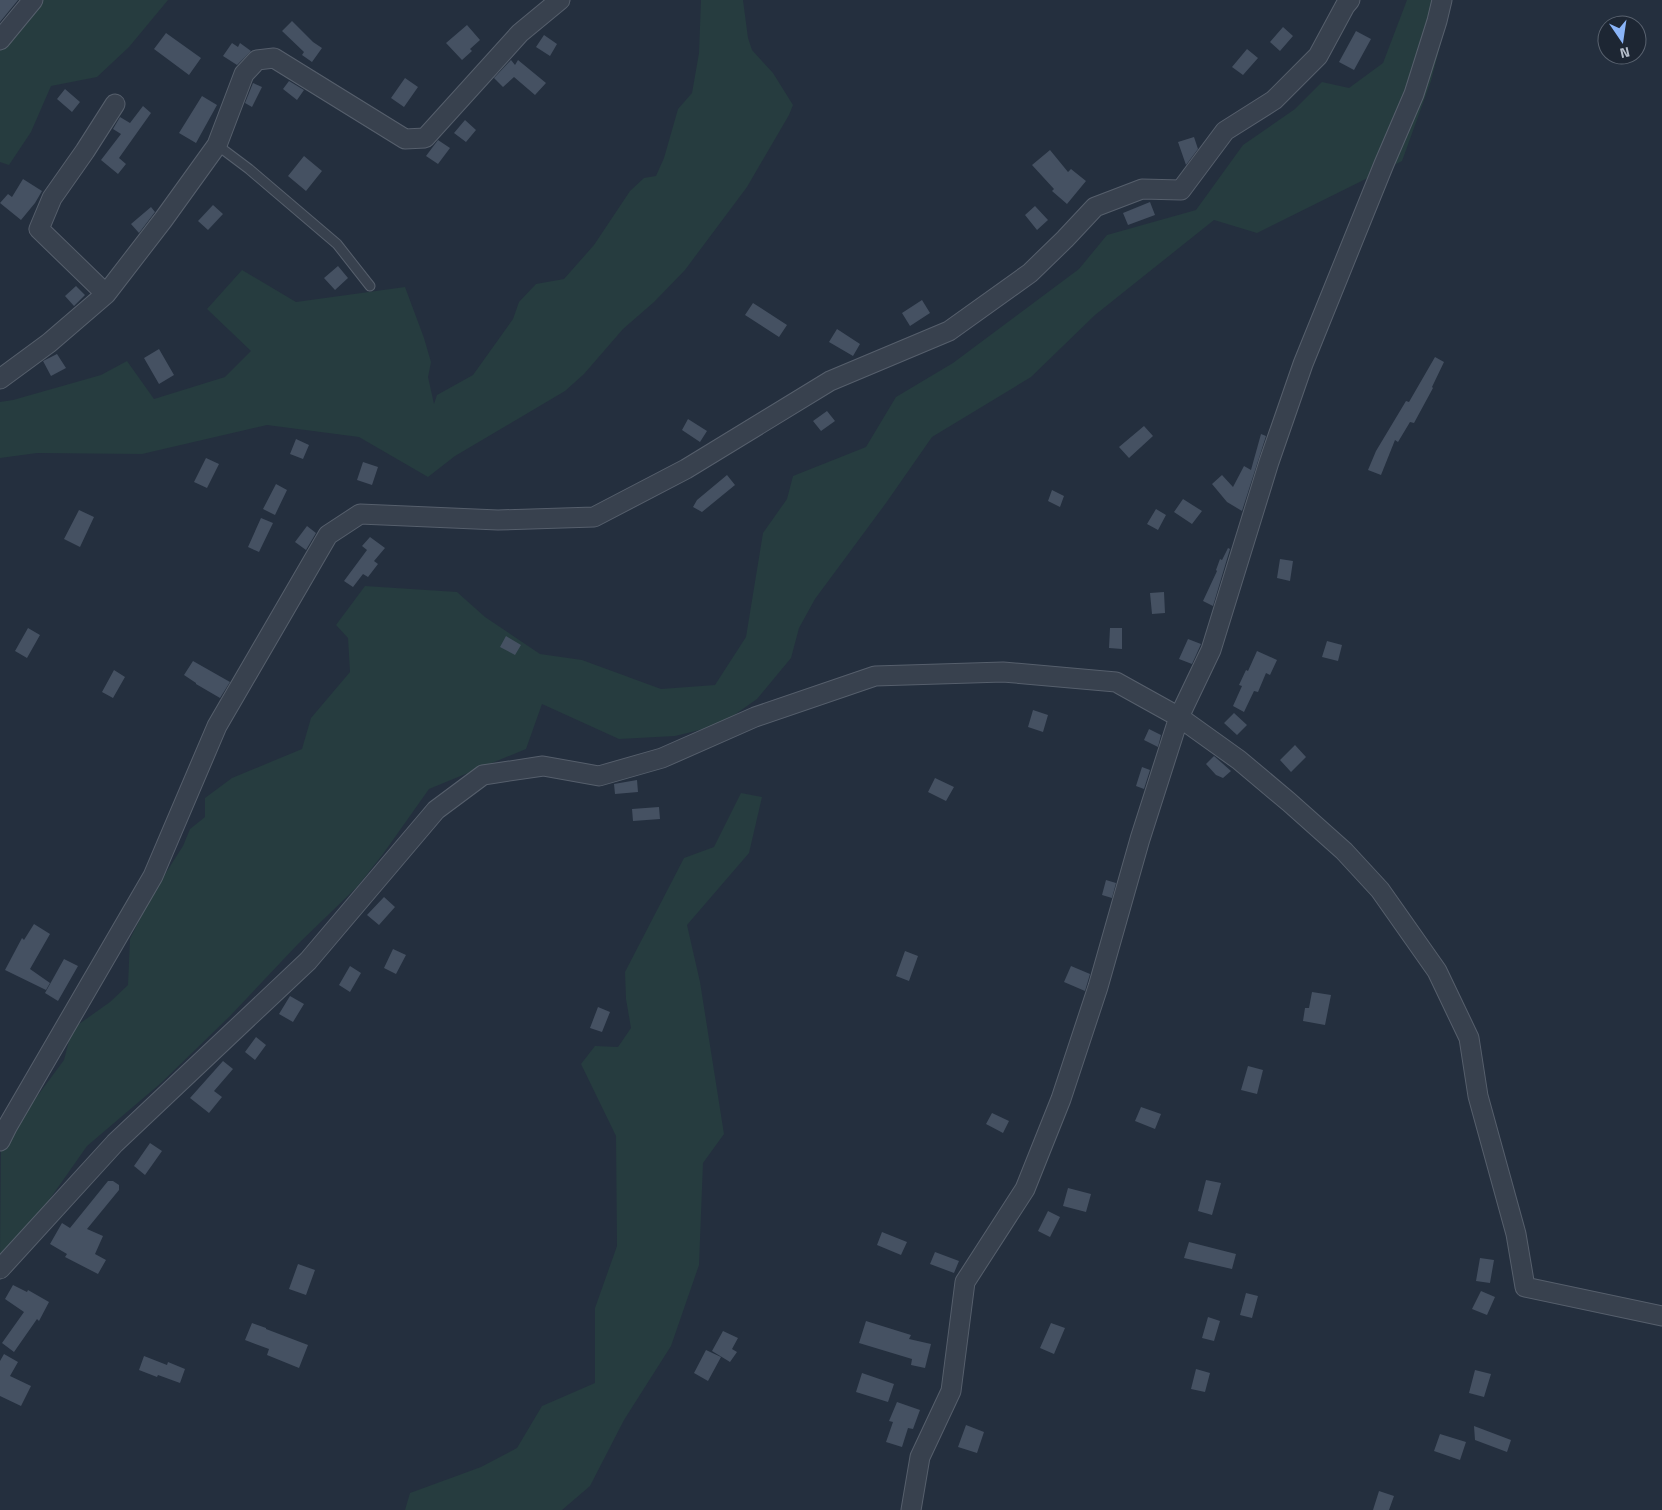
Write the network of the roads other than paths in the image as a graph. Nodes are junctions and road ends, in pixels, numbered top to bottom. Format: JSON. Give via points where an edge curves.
{"nodes":[{"id":1,"x":33,"y":0,"type":"edge"},
{"id":2,"x":560,"y":0,"type":"edge"},
{"id":3,"x":1350,"y":0,"type":"edge"},
{"id":4,"x":1442,"y":0,"type":"edge"},
{"id":5,"x":0,"y":40,"type":"edge"},
{"id":6,"x":115,"y":104,"type":"dead end"},
{"id":7,"x":217,"y":145,"type":"junction"},
{"id":8,"x":370,"y":286,"type":"dead end"},
{"id":9,"x":106,"y":294,"type":"junction"},
{"id":10,"x":0,"y":379,"type":"edge"},
{"id":11,"x":1179,"y":717,"type":"junction"},
{"id":12,"x":0,"y":1141,"type":"edge"},
{"id":13,"x":0,"y":1269,"type":"edge"},
{"id":14,"x":1662,"y":1316,"type":"edge"},
{"id":15,"x":911,"y":1510,"type":"edge"}],
"edges":[{"from":1,"to":5,"type":"street"},
{"from":2,"to":7,"type":"street","via":[[520,33],[425,138],[405,139],[274,58],[257,60],[244,74]]},
{"from":3,"to":12,"type":"street","via":[[1318,56],[1274,100],[1225,131],[1181,190],[1142,189],[1095,207],[1030,273],[949,331],[830,381],[686,469],[594,517],[498,520],[360,514],[328,535],[217,726],[153,876]]},
{"from":4,"to":11,"type":"street","via":[[1414,94],[1303,364],[1211,650]]},
{"from":6,"to":9,"type":"street","via":[[52,198],[39,230]]},
{"from":7,"to":8,"type":"lane","via":[[337,244]]},
{"from":7,"to":9,"type":"street"},
{"from":9,"to":10,"type":"street","via":[[49,343]]},
{"from":11,"to":13,"type":"street","via":[[1116,682],[1003,672],[875,676],[754,717],[662,758],[599,776],[543,766],[483,775],[436,810],[308,961],[115,1143]]},
{"from":11,"to":14,"type":"street","via":[[1239,760],[1344,851],[1380,890],[1437,971],[1469,1038],[1478,1096],[1516,1234],[1525,1287]]},
{"from":11,"to":15,"type":"street","via":[[1061,1099],[1025,1189],[965,1282],[951,1391],[920,1457]]}]}
